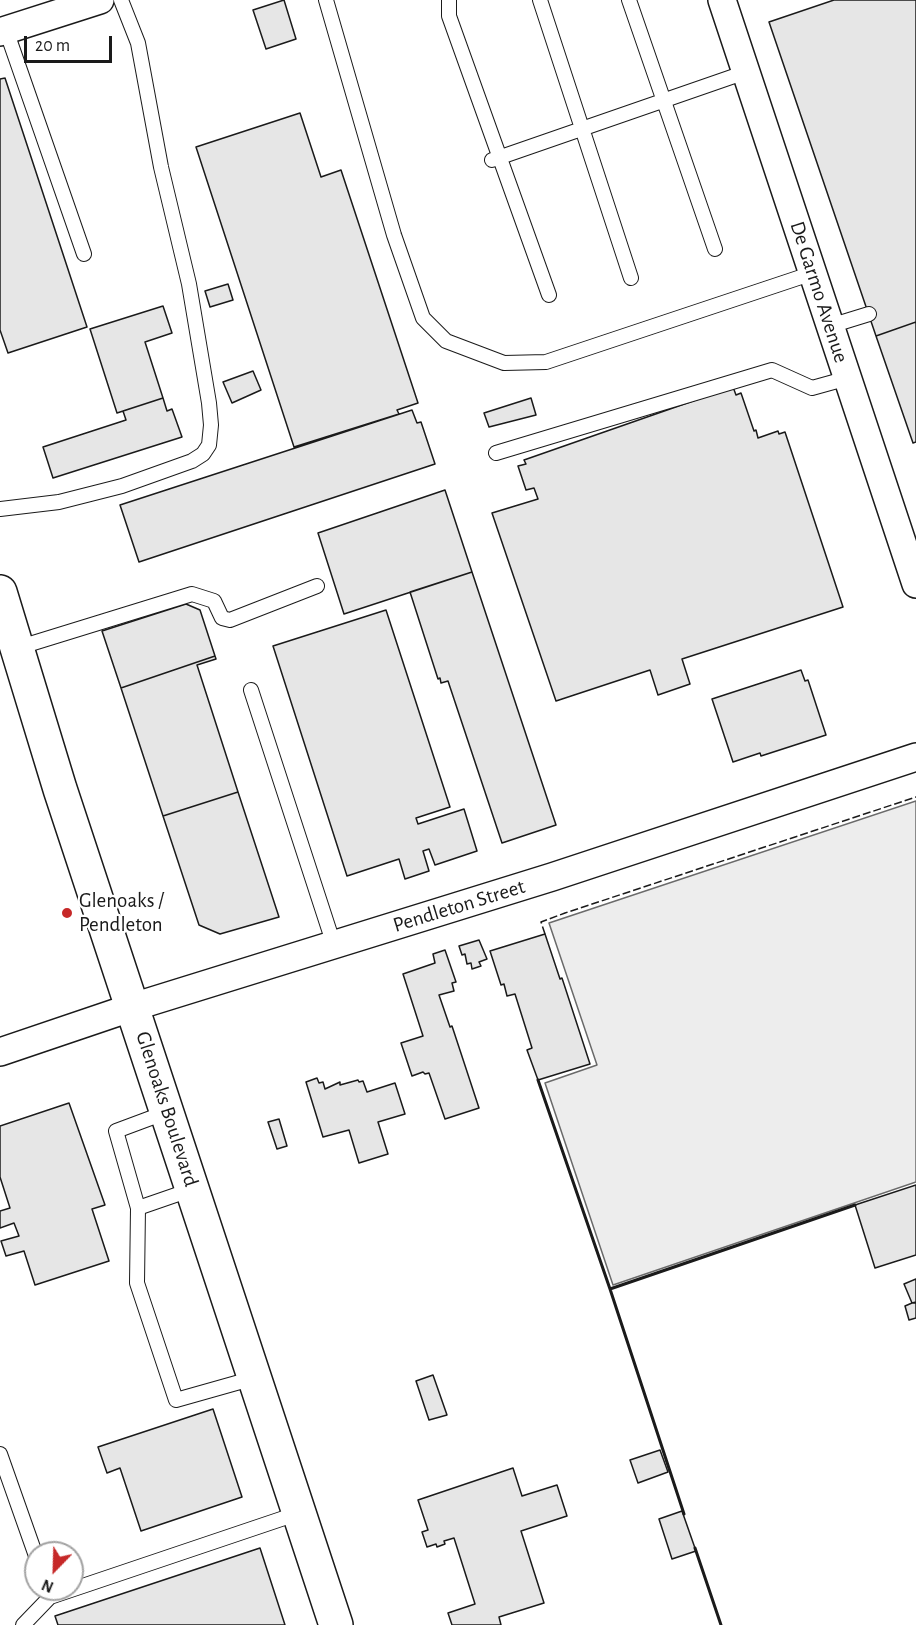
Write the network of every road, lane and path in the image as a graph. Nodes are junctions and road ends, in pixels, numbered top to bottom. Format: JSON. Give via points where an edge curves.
{"nodes":[{"id":1,"x":100,"y":0,"type":"edge"},
{"id":2,"x":121,"y":0,"type":"edge"},
{"id":3,"x":326,"y":0,"type":"edge"},
{"id":4,"x":449,"y":0,"type":"edge"},
{"id":5,"x":540,"y":0,"type":"edge"},
{"id":6,"x":629,"y":0,"type":"edge"},
{"id":7,"x":722,"y":0,"type":"edge"},
{"id":8,"x":3,"y":31,"type":"edge"},
{"id":9,"x":746,"y":72,"type":"junction"},
{"id":10,"x":663,"y":101,"type":"junction"},
{"id":11,"x":583,"y":128,"type":"junction"},
{"id":12,"x":496,"y":158,"type":"junction"},
{"id":13,"x":715,"y":249,"type":"dead end"},
{"id":14,"x":84,"y":254,"type":"dead end"},
{"id":15,"x":813,"y":273,"type":"junction"},
{"id":16,"x":631,"y":278,"type":"dead end"},
{"id":17,"x":549,"y":295,"type":"dead end"},
{"id":18,"x":869,"y":314,"type":"dead end"},
{"id":19,"x":830,"y":326,"type":"junction"},
{"id":20,"x":848,"y":378,"type":"junction"},
{"id":21,"x":496,"y":453,"type":"dead end"},
{"id":22,"x":0,"y":509,"type":"edge"},
{"id":23,"x":916,"y":584,"type":"edge"},
{"id":24,"x":318,"y":586,"type":"dead end"},
{"id":25,"x":0,"y":592,"type":"edge"},
{"id":26,"x":17,"y":648,"type":"junction"},
{"id":27,"x":251,"y":690,"type":"dead end"},
{"id":28,"x":916,"y":758,"type":"edge"},
{"id":29,"x":334,"y":945,"type":"junction"},
{"id":30,"x":133,"y":1007,"type":"junction"},
{"id":31,"x":0,"y":1052,"type":"edge"},
{"id":32,"x":167,"y":1112,"type":"junction"},
{"id":33,"x":193,"y":1189,"type":"junction"},
{"id":34,"x":138,"y":1208,"type":"junction"},
{"id":35,"x":255,"y":1378,"type":"junction"},
{"id":36,"x":0,"y":1454,"type":"edge"},
{"id":37,"x":299,"y":1513,"type":"junction"},
{"id":38,"x":31,"y":1541,"type":"edge"},
{"id":39,"x":84,"y":1582,"type":"edge"},
{"id":40,"x":42,"y":1601,"type":"edge"},
{"id":41,"x":23,"y":1625,"type":"edge"},
{"id":42,"x":336,"y":1625,"type":"edge"}],
"edges":[{"from":1,"to":8,"type":"street"},
{"from":2,"to":22,"type":"lane","via":[[138,43],[161,167],[189,284],[209,403],[209,445],[192,461],[122,486],[59,502]]},
{"from":3,"to":15,"type":"lane","via":[[415,297],[423,318],[446,341],[504,363],[546,362]]},
{"from":4,"to":12,"type":"lane","via":[[449,16]]},
{"from":5,"to":11,"type":"lane"},
{"from":6,"to":10,"type":"lane"},
{"from":7,"to":9,"type":"street","name":"De Garmo Avenue"},
{"from":8,"to":14,"type":"lane"},
{"from":9,"to":10,"type":"lane"},
{"from":9,"to":15,"type":"street","name":"De Garmo Avenue"},
{"from":10,"to":11,"type":"lane"},
{"from":10,"to":13,"type":"lane"},
{"from":11,"to":12,"type":"lane"},
{"from":11,"to":16,"type":"lane"},
{"from":12,"to":17,"type":"lane"},
{"from":15,"to":19,"type":"street","name":"De Garmo Avenue"},
{"from":18,"to":19,"type":"lane"},
{"from":19,"to":20,"type":"street","name":"De Garmo Avenue"},
{"from":20,"to":21,"type":"lane","via":[[812,388],[772,370]]},
{"from":20,"to":23,"type":"street","name":"De Garmo Avenue"},
{"from":24,"to":26,"type":"lane","via":[[230,620],[222,618],[214,601],[192,594]]},
{"from":25,"to":26,"type":"main road","name":"Glenoaks Boulevard"},
{"from":26,"to":30,"type":"main road","name":"Glenoaks Boulevard"},
{"from":27,"to":29,"type":"lane"},
{"from":28,"to":29,"type":"street","name":"Pendleton Street"},
{"from":29,"to":30,"type":"street","name":"Pendleton Street"},
{"from":30,"to":31,"type":"street","name":"Pendleton Street"},
{"from":30,"to":32,"type":"main road","name":"Glenoaks Boulevard"},
{"from":32,"to":33,"type":"main road","name":"Glenoaks Boulevard"},
{"from":32,"to":34,"type":"lane","via":[[116,1131]]},
{"from":33,"to":34,"type":"lane"},
{"from":33,"to":35,"type":"main road","name":"Glenoaks Boulevard"},
{"from":34,"to":35,"type":"lane","via":[[137,1283],[176,1400]]},
{"from":35,"to":37,"type":"main road","name":"Glenoaks Boulevard"},
{"from":36,"to":38,"type":"lane"},
{"from":37,"to":39,"type":"lane"},
{"from":37,"to":42,"type":"main road","name":"Glenoaks Boulevard"},
{"from":40,"to":41,"type":"lane"}]}
